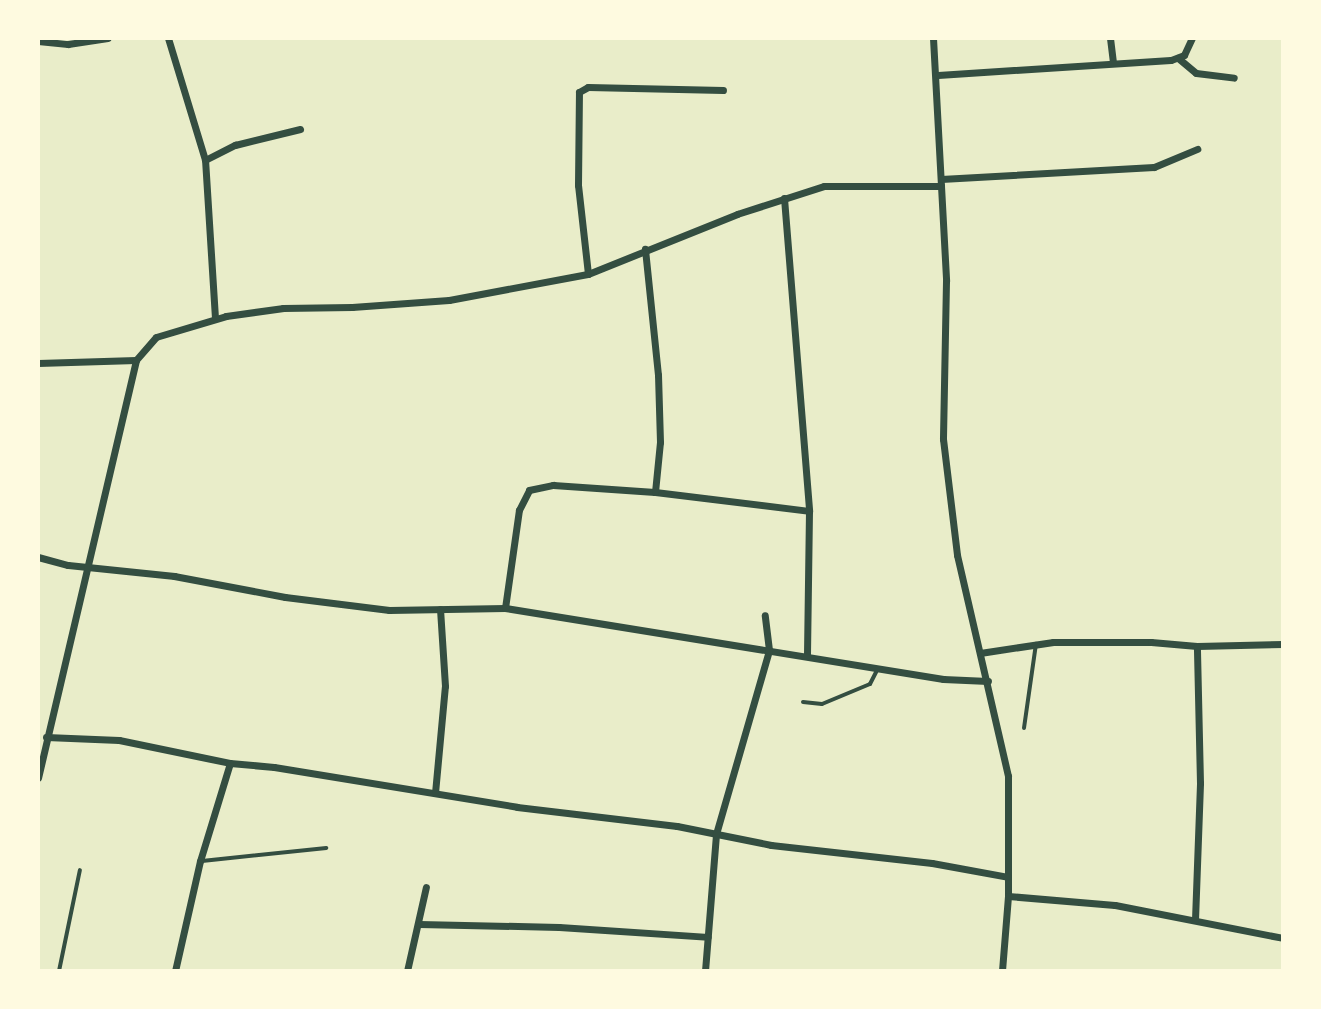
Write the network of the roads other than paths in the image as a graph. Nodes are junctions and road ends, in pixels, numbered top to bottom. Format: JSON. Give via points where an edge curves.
{"nodes":[{"id":1,"x":108,"y":38,"type":"edge"},
{"id":2,"x":168,"y":38,"type":"edge"},
{"id":3,"x":933,"y":38,"type":"edge"},
{"id":4,"x":1110,"y":38,"type":"edge"},
{"id":5,"x":1192,"y":38,"type":"edge"},
{"id":6,"x":38,"y":41,"type":"edge"},
{"id":7,"x":1178,"y":58,"type":"junction"},
{"id":8,"x":1113,"y":62,"type":"junction"},
{"id":9,"x":938,"y":75,"type":"junction"},
{"id":10,"x":1234,"y":78,"type":"dead end"},
{"id":11,"x":723,"y":90,"type":"dead end"},
{"id":12,"x":300,"y":129,"type":"dead end"},
{"id":13,"x":1197,"y":149,"type":"dead end"},
{"id":14,"x":205,"y":160,"type":"junction"},
{"id":15,"x":941,"y":183,"type":"junction"},
{"id":16,"x":784,"y":198,"type":"junction"},
{"id":17,"x":645,"y":249,"type":"junction"},
{"id":18,"x":588,"y":274,"type":"junction"},
{"id":19,"x":215,"y":318,"type":"junction"},
{"id":20,"x":136,"y":360,"type":"junction"},
{"id":21,"x":38,"y":363,"type":"edge"},
{"id":22,"x":655,"y":492,"type":"junction"},
{"id":23,"x":809,"y":511,"type":"junction"},
{"id":24,"x":38,"y":557,"type":"edge"},
{"id":25,"x":87,"y":568,"type":"junction"},
{"id":26,"x":505,"y":608,"type":"junction"},
{"id":27,"x":440,"y":609,"type":"junction"},
{"id":28,"x":765,"y":615,"type":"dead end"},
{"id":29,"x":1036,"y":644,"type":"junction"},
{"id":30,"x":1283,"y":644,"type":"edge"},
{"id":31,"x":1197,"y":646,"type":"junction"},
{"id":32,"x":769,"y":650,"type":"junction"},
{"id":33,"x":980,"y":653,"type":"junction"},
{"id":34,"x":807,"y":656,"type":"junction"},
{"id":35,"x":878,"y":668,"type":"junction"},
{"id":36,"x":988,"y":681,"type":"junction"},
{"id":37,"x":803,"y":702,"type":"dead end"},
{"id":38,"x":1024,"y":728,"type":"dead end"},
{"id":39,"x":46,"y":737,"type":"junction"},
{"id":40,"x":40,"y":747,"type":"edge"},
{"id":41,"x":230,"y":763,"type":"junction"},
{"id":42,"x":38,"y":778,"type":"edge"},
{"id":43,"x":435,"y":793,"type":"junction"},
{"id":44,"x":716,"y":834,"type":"junction"},
{"id":45,"x":326,"y":848,"type":"dead end"},
{"id":46,"x":200,"y":861,"type":"junction"},
{"id":47,"x":80,"y":870,"type":"dead end"},
{"id":48,"x":1008,"y":877,"type":"junction"},
{"id":49,"x":426,"y":887,"type":"dead end"},
{"id":50,"x":1008,"y":896,"type":"junction"},
{"id":51,"x":1195,"y":920,"type":"junction"},
{"id":52,"x":419,"y":924,"type":"junction"},
{"id":53,"x":708,"y":937,"type":"junction"},
{"id":54,"x":1283,"y":938,"type":"edge"},
{"id":55,"x":59,"y":971,"type":"edge"},
{"id":56,"x":175,"y":971,"type":"edge"},
{"id":57,"x":407,"y":971,"type":"edge"},
{"id":58,"x":705,"y":971,"type":"edge"},
{"id":59,"x":1002,"y":971,"type":"edge"}],
"edges":[{"from":1,"to":6,"type":"street","via":[[68,44]]},
{"from":2,"to":14,"type":"street"},
{"from":3,"to":9,"type":"street"},
{"from":4,"to":8,"type":"street"},
{"from":5,"to":7,"type":"street"},
{"from":7,"to":8,"type":"street"},
{"from":7,"to":10,"type":"street","via":[[1196,73]]},
{"from":8,"to":9,"type":"street"},
{"from":9,"to":15,"type":"street"},
{"from":11,"to":18,"type":"street","via":[[588,87],[579,92],[578,185]]},
{"from":12,"to":14,"type":"street","via":[[235,145]]},
{"from":13,"to":15,"type":"street","via":[[1154,167]]},
{"from":14,"to":19,"type":"street"},
{"from":15,"to":16,"type":"street","via":[[824,186]]},
{"from":15,"to":33,"type":"street","via":[[946,281],[943,439],[957,555]]},
{"from":16,"to":17,"type":"street"},
{"from":16,"to":23,"type":"street"},
{"from":17,"to":18,"type":"street"},
{"from":17,"to":22,"type":"street","via":[[658,375]]},
{"from":18,"to":19,"type":"street","via":[[449,300],[283,308]]},
{"from":19,"to":20,"type":"street","via":[[156,337]]},
{"from":20,"to":21,"type":"street"},
{"from":20,"to":25,"type":"street"},
{"from":22,"to":23,"type":"street"},
{"from":22,"to":26,"type":"street","via":[[553,485],[529,490],[519,510]]},
{"from":23,"to":34,"type":"street"},
{"from":24,"to":25,"type":"street"},
{"from":25,"to":27,"type":"street","via":[[174,576],[389,610]]},
{"from":25,"to":39,"type":"street"},
{"from":26,"to":27,"type":"street"},
{"from":26,"to":32,"type":"street"},
{"from":27,"to":43,"type":"street","via":[[445,686]]},
{"from":28,"to":32,"type":"street"},
{"from":29,"to":31,"type":"street"},
{"from":29,"to":33,"type":"street"},
{"from":29,"to":38,"type":"lane"},
{"from":30,"to":31,"type":"street"},
{"from":31,"to":51,"type":"street"},
{"from":32,"to":34,"type":"street"},
{"from":32,"to":44,"type":"street"},
{"from":33,"to":36,"type":"street"},
{"from":34,"to":35,"type":"street"},
{"from":35,"to":36,"type":"street"},
{"from":35,"to":37,"type":"lane","via":[[870,684],[822,704]]},
{"from":36,"to":48,"type":"street","via":[[1008,776]]},
{"from":39,"to":40,"type":"street"},
{"from":39,"to":41,"type":"street","via":[[119,740]]},
{"from":40,"to":42,"type":"street"},
{"from":41,"to":43,"type":"street"},
{"from":41,"to":46,"type":"street"},
{"from":43,"to":44,"type":"street"},
{"from":44,"to":48,"type":"street"},
{"from":44,"to":53,"type":"street"},
{"from":45,"to":46,"type":"lane"},
{"from":46,"to":56,"type":"street"},
{"from":47,"to":55,"type":"lane"},
{"from":48,"to":50,"type":"street"},
{"from":49,"to":52,"type":"street"},
{"from":50,"to":51,"type":"street","via":[[1075,899]]},
{"from":50,"to":59,"type":"street"},
{"from":51,"to":54,"type":"street"},
{"from":52,"to":53,"type":"street"},
{"from":52,"to":57,"type":"street"},
{"from":53,"to":58,"type":"street"}]}
